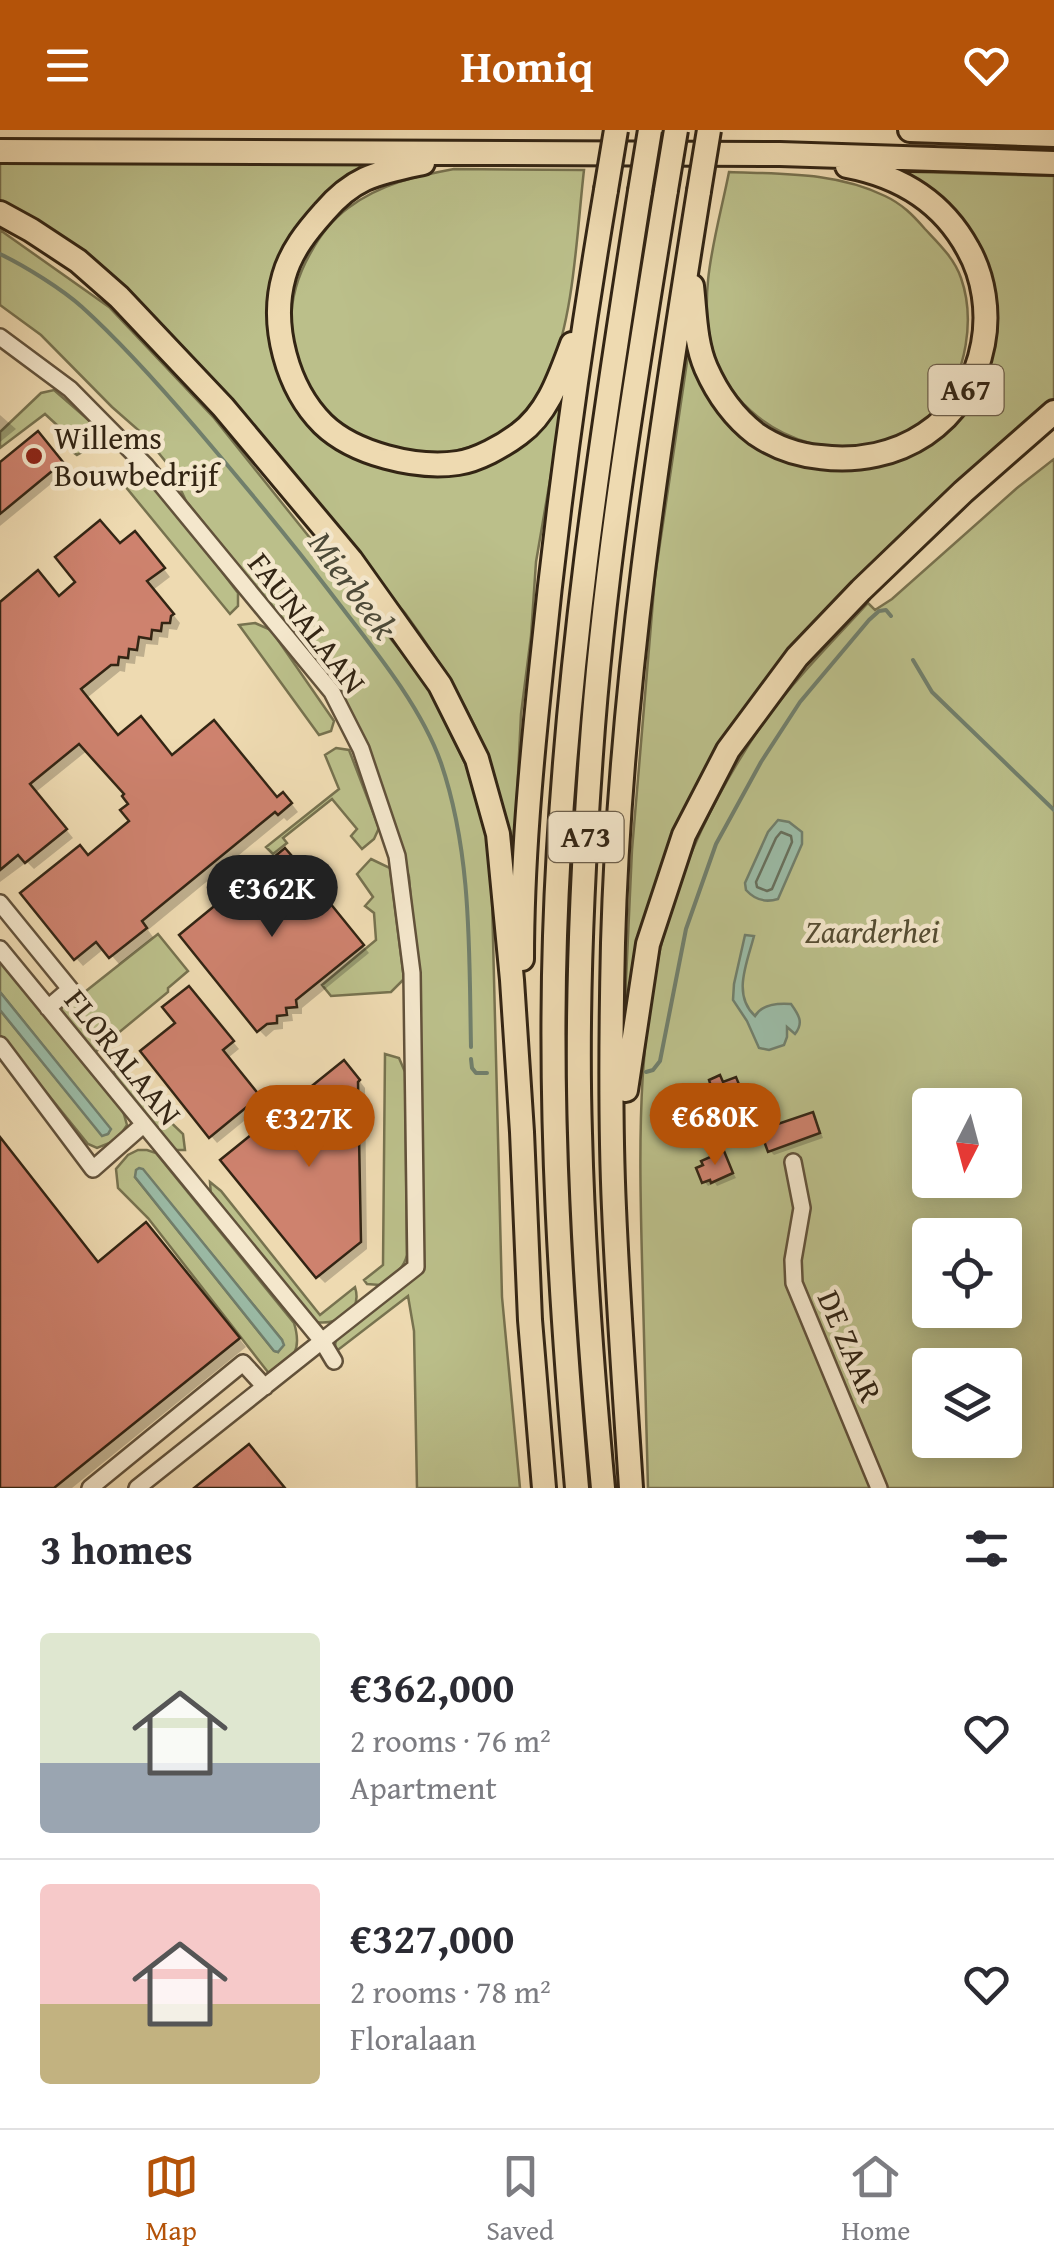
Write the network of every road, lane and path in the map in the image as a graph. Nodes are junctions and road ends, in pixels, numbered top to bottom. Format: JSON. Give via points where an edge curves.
{"nodes":[{"id":1,"x":616,"y":130,"type":"edge"},
{"id":2,"x":650,"y":130,"type":"edge"},
{"id":3,"x":676,"y":130,"type":"edge"},
{"id":4,"x":709,"y":130,"type":"edge"},
{"id":5,"x":910,"y":130,"type":"edge"},
{"id":6,"x":1054,"y":135,"type":"edge"},
{"id":7,"x":0,"y":150,"type":"edge"},
{"id":8,"x":496,"y":153,"type":"junction"},
{"id":9,"x":780,"y":154,"type":"junction"},
{"id":10,"x":1054,"y":164,"type":"edge"},
{"id":11,"x":0,"y":213,"type":"edge"},
{"id":12,"x":689,"y":253,"type":"junction"},
{"id":13,"x":586,"y":306,"type":"junction"},
{"id":14,"x":0,"y":337,"type":"edge"},
{"id":15,"x":1054,"y":412,"type":"edge"},
{"id":16,"x":0,"y":903,"type":"edge"},
{"id":17,"x":0,"y":949,"type":"edge"},
{"id":18,"x":48,"y":1008,"type":"junction"},
{"id":19,"x":0,"y":1046,"type":"edge"},
{"id":20,"x":143,"y":1125,"type":"junction"},
{"id":21,"x":522,"y":1132,"type":"junction"},
{"id":22,"x":794,"y":1162,"type":"dead end"},
{"id":23,"x":614,"y":1208,"type":"junction"},
{"id":24,"x":322,"y":1342,"type":"junction"},
{"id":25,"x":334,"y":1362,"type":"dead end"},
{"id":26,"x":265,"y":1387,"type":"junction"},
{"id":27,"x":91,"y":1488,"type":"edge"},
{"id":28,"x":137,"y":1488,"type":"edge"},
{"id":29,"x":544,"y":1488,"type":"edge"},
{"id":30,"x":577,"y":1488,"type":"edge"},
{"id":31,"x":603,"y":1488,"type":"edge"},
{"id":32,"x":631,"y":1488,"type":"edge"},
{"id":33,"x":879,"y":1488,"type":"edge"}],
"edges":[{"from":1,"to":13,"type":"highway","number":"A73","bridge":true},
{"from":2,"to":30,"type":"highway","number":"A73","bridge":true,"via":[[583,573],[555,936],[554,1136]]},
{"from":3,"to":31,"type":"highway","number":"A73","bridge":true,"via":[[629,423],[591,752],[579,1129]]},
{"from":4,"to":12,"type":"highway","number":"A73","bridge":true},
{"from":5,"to":6,"type":"highway"},
{"from":7,"to":8,"type":"highway","number":"A67"},
{"from":8,"to":9,"type":"highway","number":"A67"},
{"from":8,"to":13,"type":"highway","number":"A73","via":[[416,164],[363,180],[311,226],[284,276],[280,307],[281,340],[306,402],[324,425],[358,448],[424,464],[460,463],[521,434],[545,407]]},
{"from":9,"to":10,"type":"highway","number":"A67"},
{"from":9,"to":12,"type":"highway","number":"A67","via":[[889,177],[956,226],[984,291],[986,328],[968,388],[939,425],[907,446],[858,459],[804,455],[758,435],[736,416],[704,364]]},
{"from":11,"to":21,"type":"highway","via":[[78,261],[162,340],[351,560],[440,685],[478,759],[498,834]]},
{"from":12,"to":23,"type":"highway","number":"A73","via":[[623,753],[613,942]]},
{"from":13,"to":21,"type":"highway","number":"A73","via":[[532,756],[522,943]]},
{"from":14,"to":24,"type":"street","name":"FAUNALAAN","via":[[70,389],[146,466],[332,692],[362,749],[397,856],[412,973],[416,1267]]},
{"from":15,"to":23,"type":"highway","number":"A73","via":[[796,657],[728,750],[684,835],[648,944]]},
{"from":16,"to":18,"type":"street","via":[[70,989]]},
{"from":17,"to":18,"type":"street","name":"FLORALAAN"},
{"from":18,"to":20,"type":"street","name":"FLORALAAN"},
{"from":19,"to":20,"type":"street","via":[[93,1168]]},
{"from":20,"to":24,"type":"street","name":"FLORALAAN"},
{"from":21,"to":29,"type":"highway","number":"A73"},
{"from":22,"to":33,"type":"street","name":"DE ZAAR","via":[[802,1208],[793,1260],[797,1294]]},
{"from":23,"to":32,"type":"highway","number":"A73"},
{"from":24,"to":25,"type":"street","name":"FLORALAAN"},
{"from":24,"to":26,"type":"street"},
{"from":26,"to":27,"type":"street","via":[[243,1364]]},
{"from":26,"to":28,"type":"street"}]}
